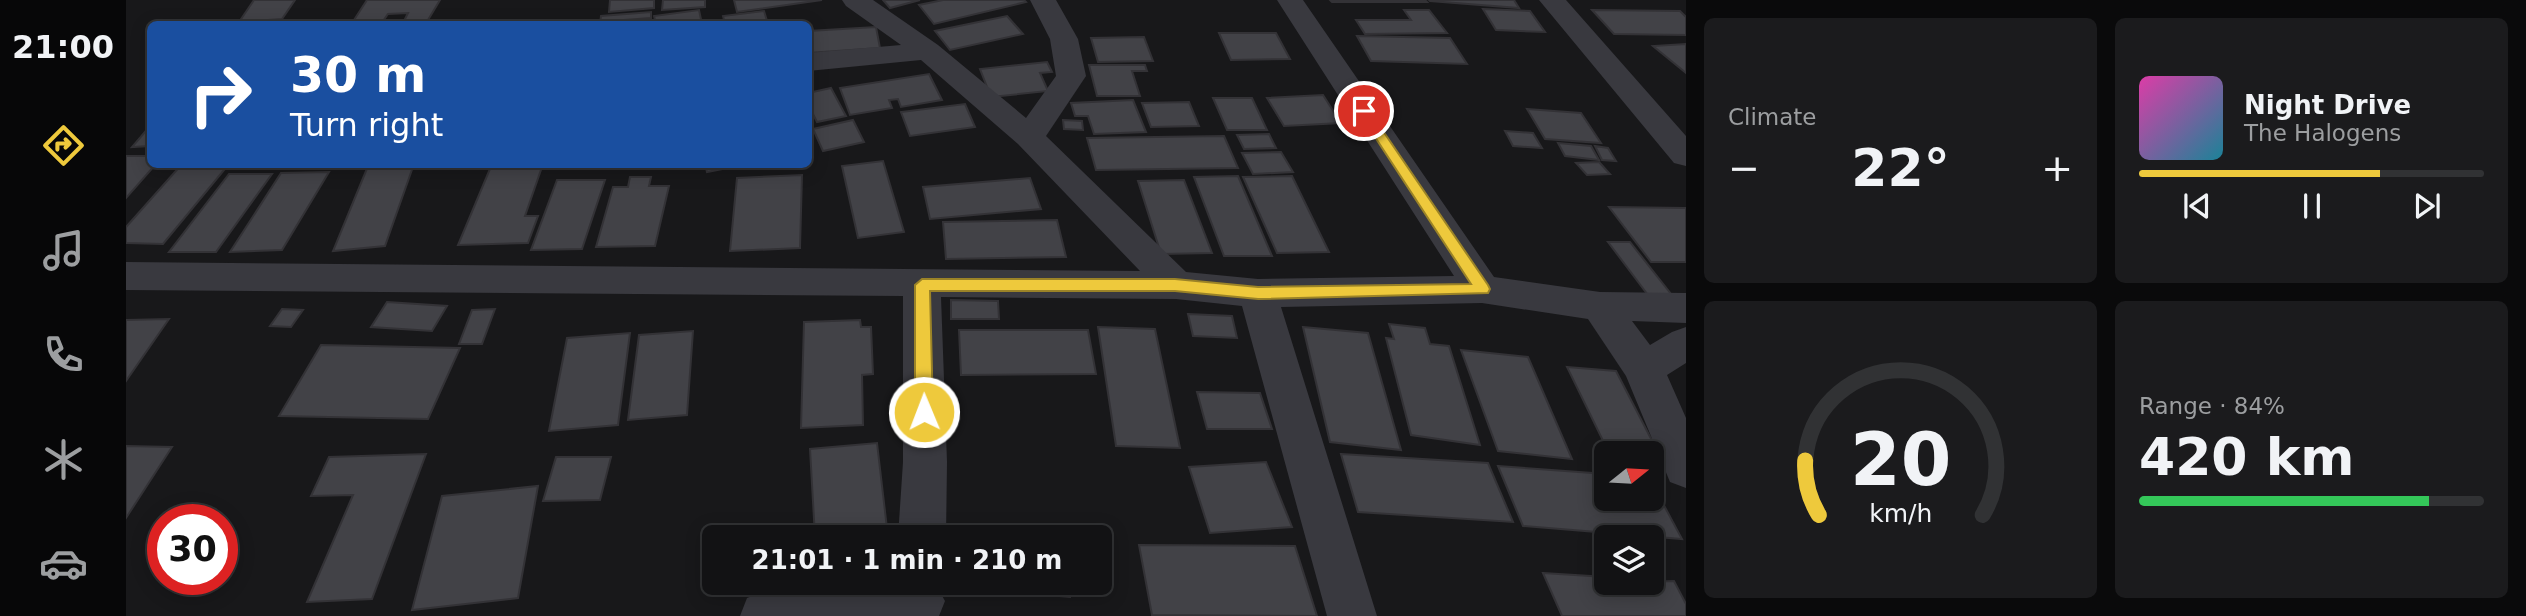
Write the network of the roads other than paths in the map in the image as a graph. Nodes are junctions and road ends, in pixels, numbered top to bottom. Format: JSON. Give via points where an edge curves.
{"nodes":[{"id":1,"x":855,"y":0,"type":"edge"},
{"id":2,"x":1043,"y":0,"type":"edge"},
{"id":3,"x":1290,"y":0,"type":"edge"},
{"id":4,"x":1552,"y":0,"type":"edge"},
{"id":5,"x":928,"y":51,"type":"junction"},
{"id":6,"x":812,"y":62,"type":"edge"},
{"id":7,"x":1651,"y":115,"type":"junction"},
{"id":8,"x":1686,"y":115,"type":"edge"},
{"id":9,"x":1028,"y":137,"type":"junction"},
{"id":10,"x":1686,"y":156,"type":"edge"},
{"id":11,"x":126,"y":276,"type":"edge"},
{"id":12,"x":922,"y":285,"type":"junction"},
{"id":13,"x":1175,"y":285,"type":"junction"},
{"id":14,"x":1482,"y":289,"type":"junction"},
{"id":15,"x":1258,"y":293,"type":"junction"},
{"id":16,"x":1600,"y":306,"type":"junction"},
{"id":17,"x":1686,"y":309,"type":"edge"},
{"id":18,"x":1686,"y":344,"type":"edge"},
{"id":19,"x":1644,"y":369,"type":"junction"},
{"id":20,"x":1686,"y":468,"type":"edge"},
{"id":21,"x":922,"y":525,"type":"edge"},
{"id":22,"x":919,"y":600,"type":"edge"},
{"id":23,"x":765,"y":616,"type":"edge"},
{"id":24,"x":1352,"y":616,"type":"edge"}],
"edges":[{"from":1,"to":5,"type":"street"},
{"from":2,"to":9,"type":"street","via":[[1064,39],[1071,76]]},
{"from":3,"to":14,"type":"street"},
{"from":4,"to":7,"type":"street"},
{"from":5,"to":6,"type":"street"},
{"from":5,"to":9,"type":"street"},
{"from":7,"to":8,"type":"street"},
{"from":7,"to":10,"type":"street"},
{"from":9,"to":13,"type":"street"},
{"from":11,"to":12,"type":"street"},
{"from":12,"to":13,"type":"street"},
{"from":12,"to":21,"type":"street"},
{"from":13,"to":15,"type":"street"},
{"from":14,"to":15,"type":"street"},
{"from":14,"to":16,"type":"street"},
{"from":15,"to":24,"type":"street"},
{"from":16,"to":17,"type":"street"},
{"from":16,"to":19,"type":"street"},
{"from":18,"to":19,"type":"street"},
{"from":19,"to":20,"type":"street"},
{"from":22,"to":23,"type":"street"}]}
